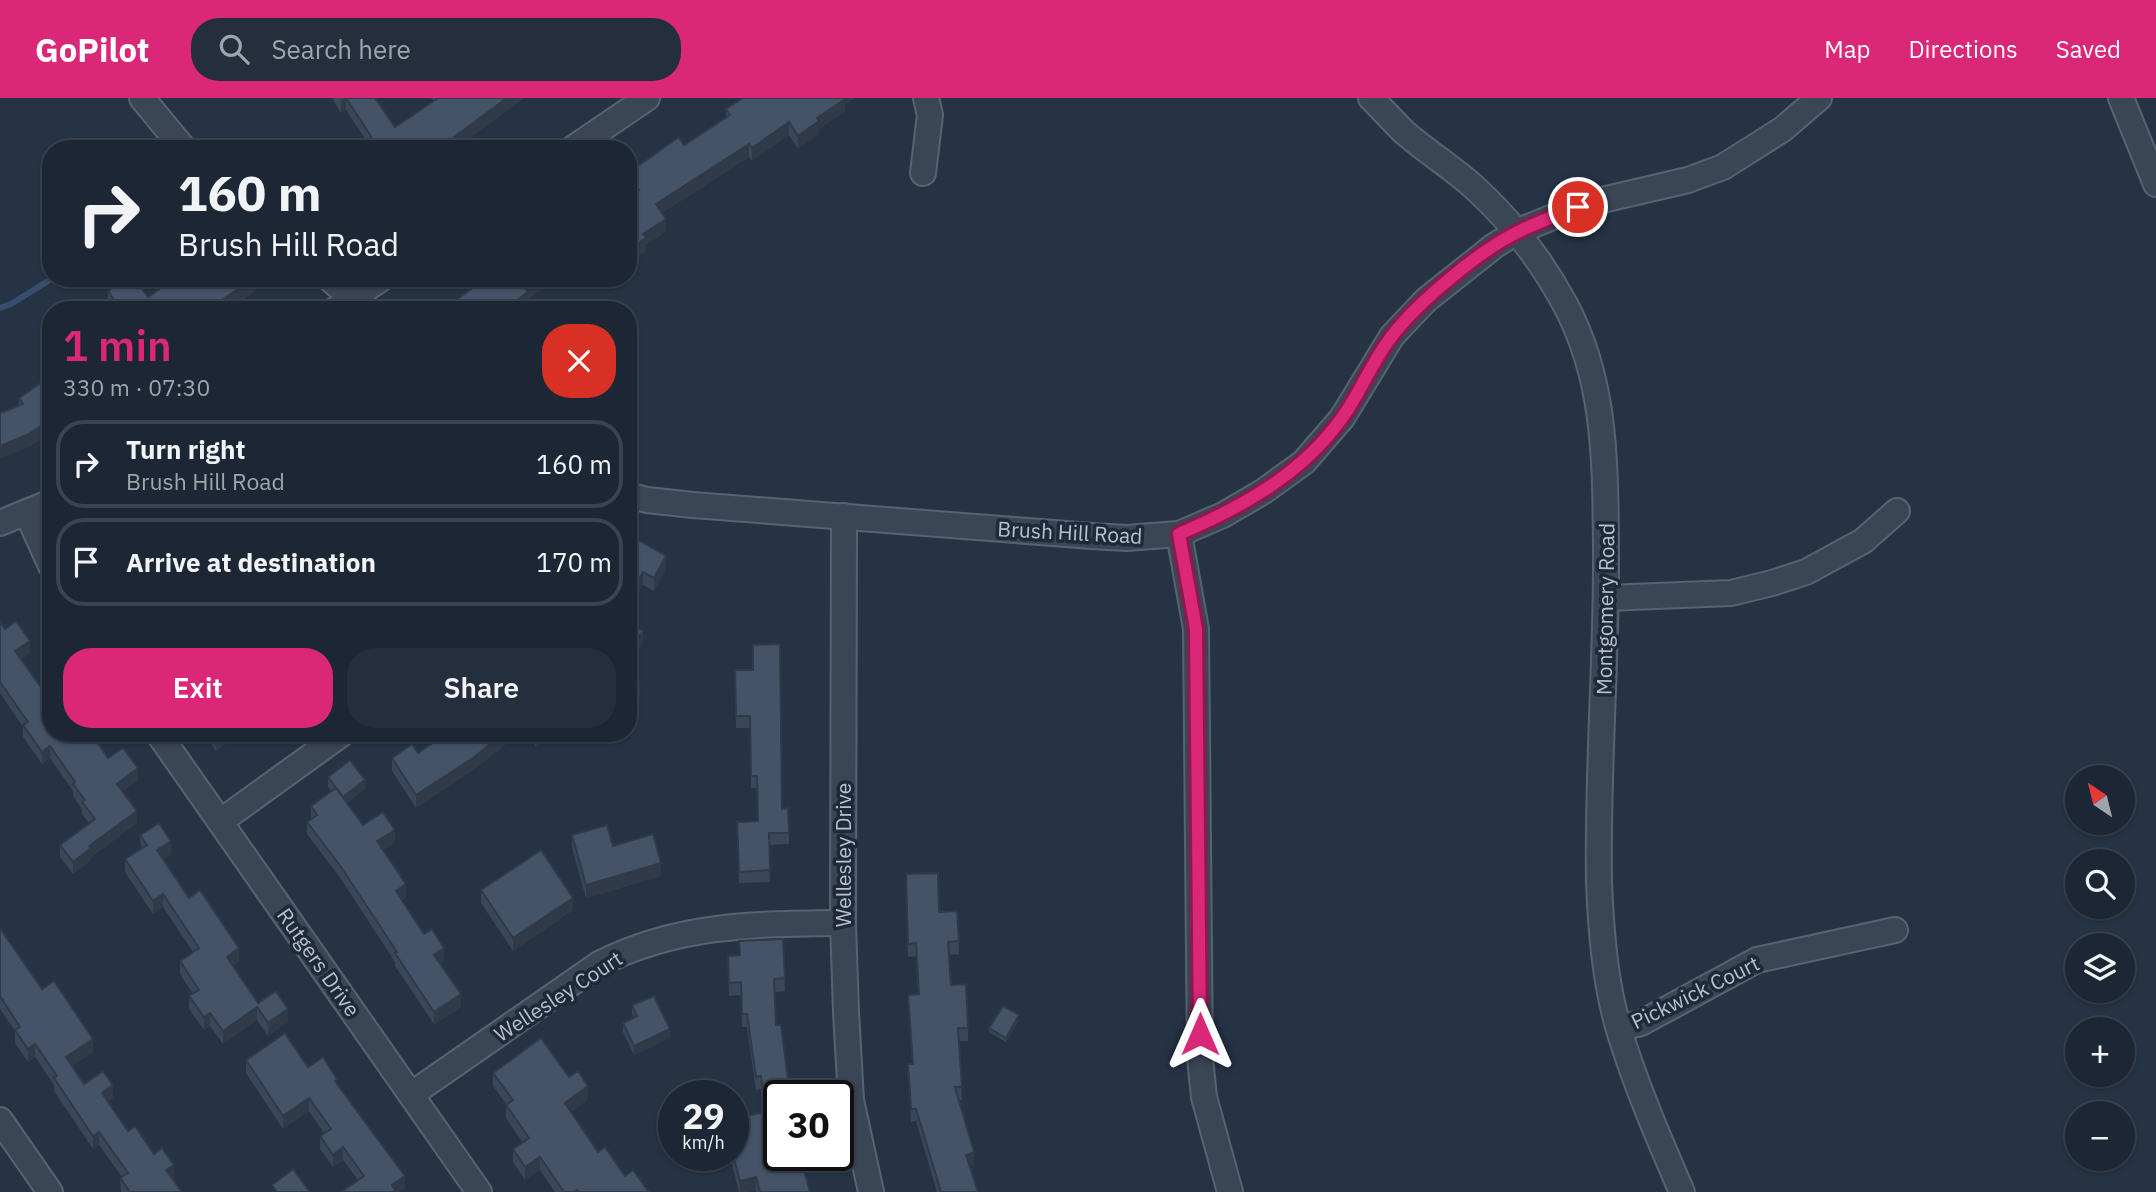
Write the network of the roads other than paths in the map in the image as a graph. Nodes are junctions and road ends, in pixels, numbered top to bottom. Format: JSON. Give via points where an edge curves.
{"nodes":[{"id":1,"x":142,"y":98,"type":"edge"},
{"id":2,"x":647,"y":98,"type":"edge"},
{"id":3,"x":926,"y":98,"type":"edge"},
{"id":4,"x":1371,"y":98,"type":"edge"},
{"id":5,"x":1819,"y":98,"type":"edge"},
{"id":6,"x":2121,"y":98,"type":"edge"},
{"id":7,"x":177,"y":140,"type":"edge"},
{"id":8,"x":585,"y":140,"type":"edge"},
{"id":9,"x":923,"y":173,"type":"dead end"},
{"id":10,"x":2156,"y":184,"type":"edge"},
{"id":11,"x":1516,"y":232,"type":"junction"},
{"id":12,"x":336,"y":287,"type":"edge"},
{"id":13,"x":372,"y":287,"type":"edge"},
{"id":14,"x":347,"y":301,"type":"edge"},
{"id":15,"x":357,"y":301,"type":"edge"},
{"id":16,"x":637,"y":498,"type":"edge"},
{"id":17,"x":42,"y":506,"type":"edge"},
{"id":18,"x":1897,"y":511,"type":"dead end"},
{"id":19,"x":27,"y":513,"type":"junction"},
{"id":20,"x":844,"y":516,"type":"junction"},
{"id":21,"x":0,"y":523,"type":"edge"},
{"id":22,"x":1179,"y":534,"type":"junction"},
{"id":23,"x":42,"y":546,"type":"edge"},
{"id":24,"x":1606,"y":598,"type":"junction"},
{"id":25,"x":164,"y":742,"type":"edge"},
{"id":26,"x":331,"y":742,"type":"edge"},
{"id":27,"x":220,"y":821,"type":"junction"},
{"id":28,"x":843,"y":923,"type":"junction"},
{"id":29,"x":1895,"y":930,"type":"dead end"},
{"id":30,"x":1619,"y":1028,"type":"junction"},
{"id":31,"x":412,"y":1094,"type":"junction"},
{"id":32,"x":0,"y":1120,"type":"edge"},
{"id":33,"x":50,"y":1192,"type":"edge"},
{"id":34,"x":479,"y":1192,"type":"edge"},
{"id":35,"x":872,"y":1192,"type":"edge"},
{"id":36,"x":1230,"y":1192,"type":"edge"},
{"id":37,"x":1682,"y":1192,"type":"edge"}],
"edges":[{"from":1,"to":7,"type":"street"},
{"from":2,"to":8,"type":"street"},
{"from":3,"to":9,"type":"street","via":[[930,115]]},
{"from":4,"to":11,"type":"street","name":"Montgomery Road","via":[[1475,188]]},
{"from":5,"to":11,"type":"street","name":"Brush Hill Road","via":[[1783,129],[1723,167],[1585,204]]},
{"from":6,"to":10,"type":"street"},
{"from":11,"to":22,"type":"street","name":"Brush Hill Road","via":[[1426,300],[1400,327],[1342,418],[1304,462],[1244,503]]},
{"from":11,"to":24,"type":"street","name":"Montgomery Road","via":[[1543,265],[1567,308],[1597,390],[1605,461]]},
{"from":12,"to":14,"type":"street"},
{"from":13,"to":15,"type":"street"},
{"from":16,"to":20,"type":"street","name":"Brush Hill Road"},
{"from":17,"to":19,"type":"street"},
{"from":18,"to":24,"type":"street","via":[[1864,541],[1806,572],[1772,583],[1731,593]]},
{"from":19,"to":21,"type":"street"},
{"from":19,"to":23,"type":"street"},
{"from":20,"to":22,"type":"street","name":"Brush Hill Road","via":[[1126,538]]},
{"from":20,"to":28,"type":"street","name":"Wellesley Drive"},
{"from":22,"to":36,"type":"street","via":[[1196,629],[1203,1097]]},
{"from":24,"to":30,"type":"street","name":"Montgomery Road","via":[[1600,882],[1605,962]]},
{"from":25,"to":27,"type":"street","name":"Rutgers Drive"},
{"from":26,"to":27,"type":"street"},
{"from":27,"to":31,"type":"street","name":"Rutgers Drive"},
{"from":28,"to":31,"type":"street","name":"Wellesley Court","via":[[714,928],[627,950],[599,964]]},
{"from":28,"to":35,"type":"street","name":"Wellesley Drive","via":[[852,1100]]},
{"from":29,"to":30,"type":"street","name":"Pickwick Court","via":[[1757,960],[1641,1023]]},
{"from":30,"to":37,"type":"street","name":"Montgomery Road"},
{"from":31,"to":34,"type":"street","name":"Rutgers Drive"},
{"from":32,"to":33,"type":"street"}]}
